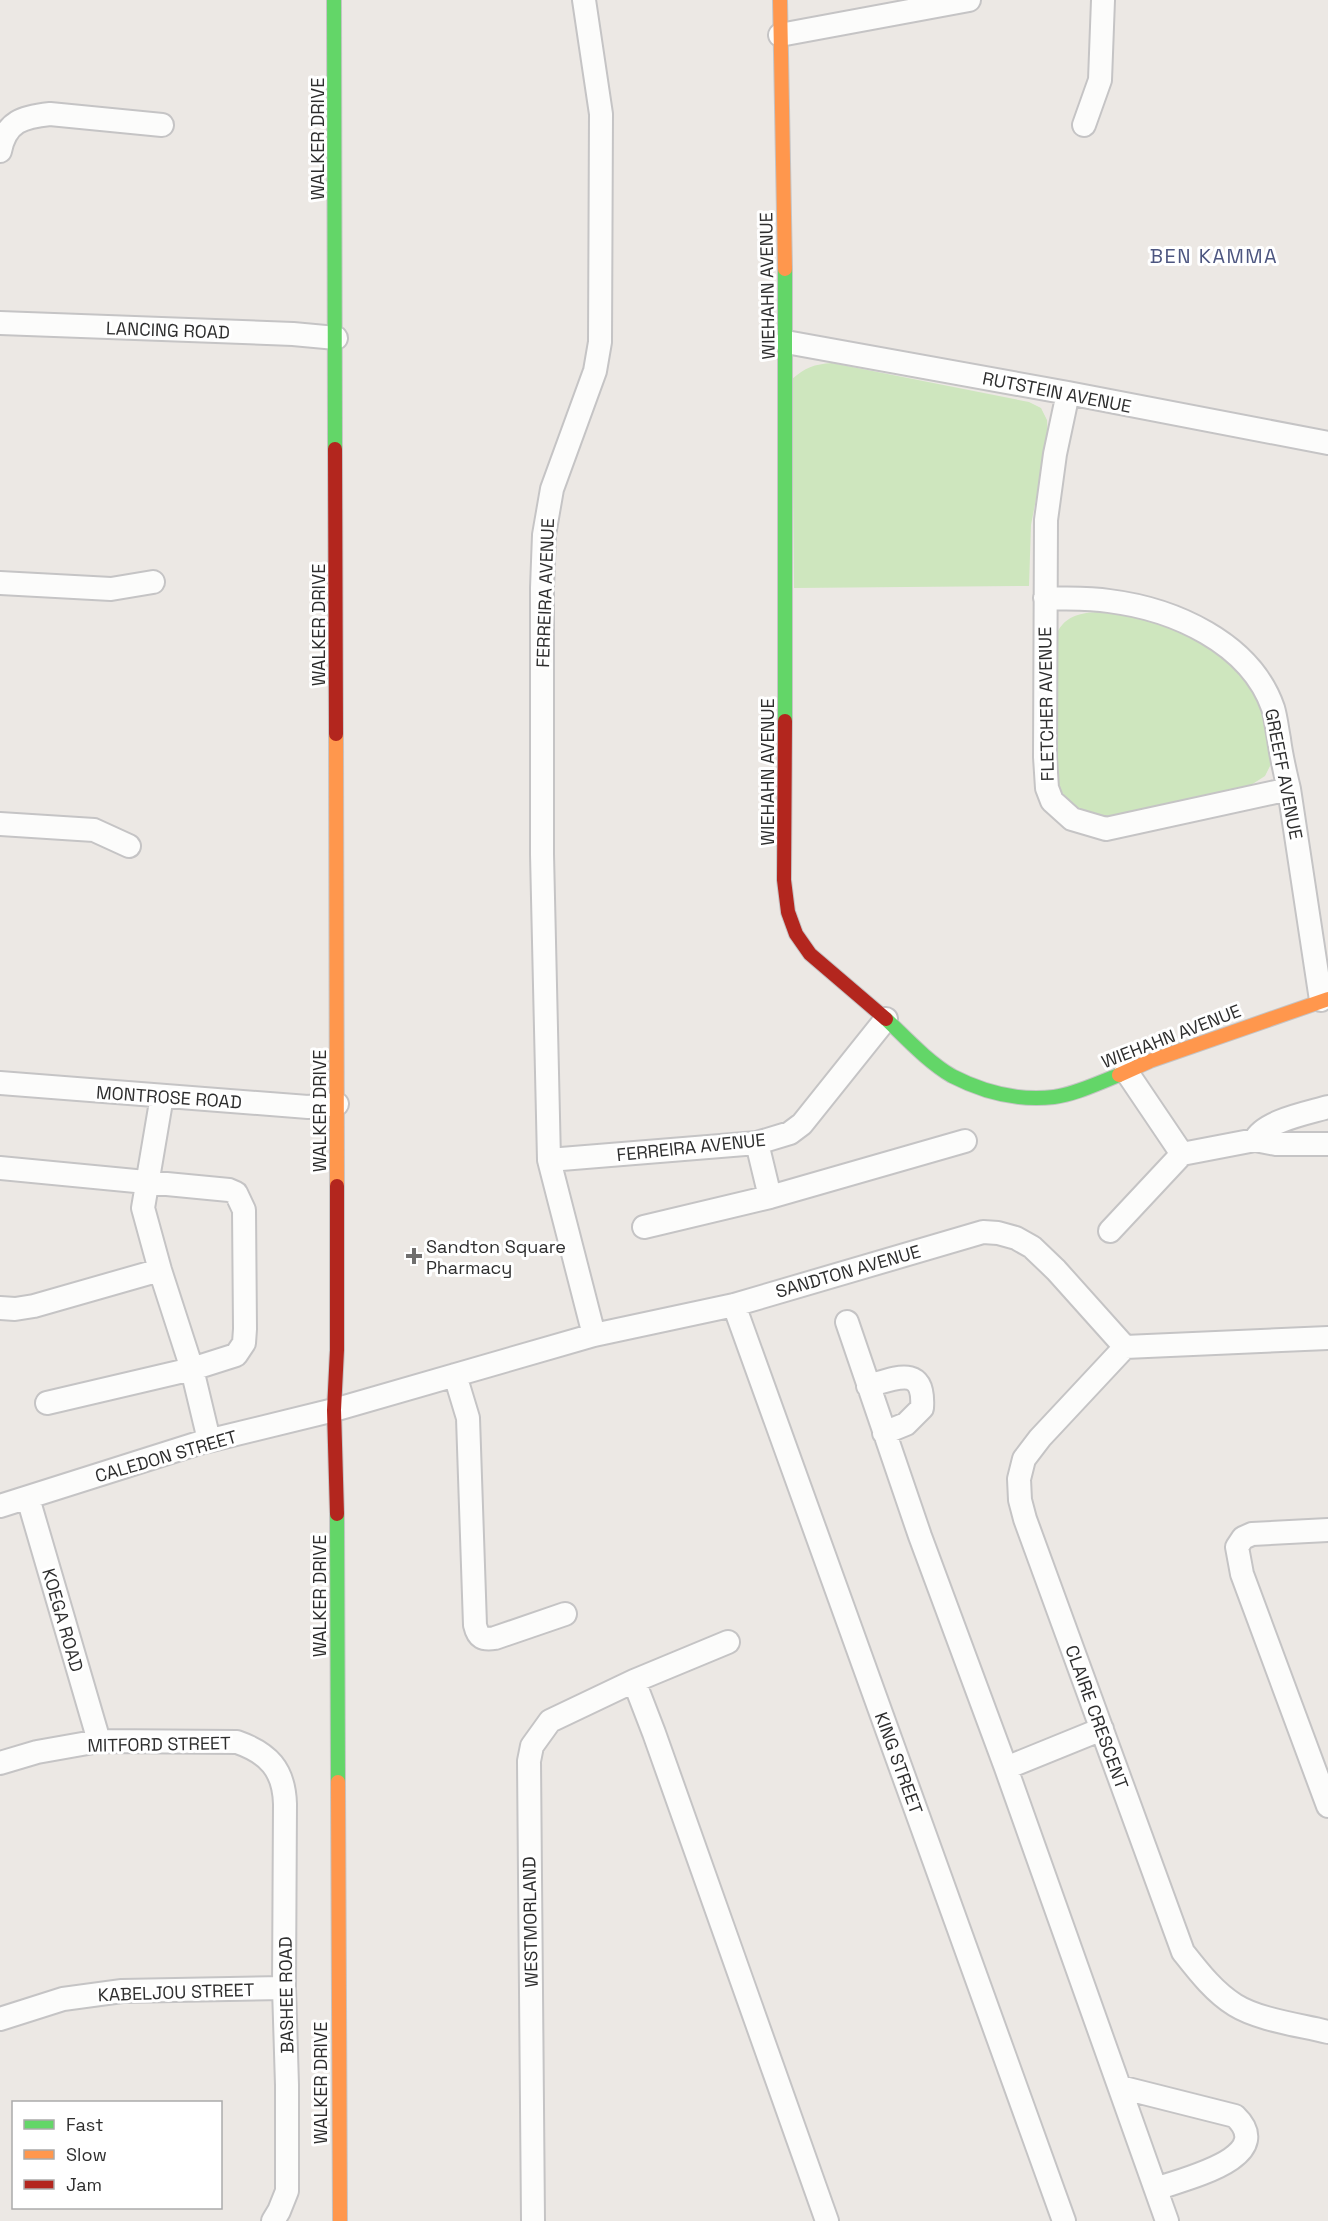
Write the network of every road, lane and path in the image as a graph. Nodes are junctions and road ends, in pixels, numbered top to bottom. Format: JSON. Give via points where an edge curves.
{"nodes":[{"id":1,"x":334,"y":0,"type":"edge"},
{"id":2,"x":584,"y":0,"type":"edge"},
{"id":3,"x":780,"y":0,"type":"edge"},
{"id":4,"x":969,"y":0,"type":"edge"},
{"id":5,"x":1103,"y":0,"type":"edge"},
{"id":6,"x":780,"y":35,"type":"junction"},
{"id":7,"x":162,"y":125,"type":"dead end"},
{"id":8,"x":1084,"y":125,"type":"dead end"},
{"id":9,"x":0,"y":151,"type":"edge"},
{"id":10,"x":0,"y":323,"type":"edge"},
{"id":11,"x":336,"y":338,"type":"junction"},
{"id":12,"x":786,"y":342,"type":"junction"},
{"id":13,"x":1068,"y":393,"type":"junction"},
{"id":14,"x":1328,"y":443,"type":"edge"},
{"id":15,"x":153,"y":582,"type":"dead end"},
{"id":16,"x":0,"y":583,"type":"edge"},
{"id":17,"x":1045,"y":598,"type":"junction"},
{"id":18,"x":1289,"y":789,"type":"junction"},
{"id":19,"x":0,"y":824,"type":"edge"},
{"id":20,"x":129,"y":846,"type":"dead end"},
{"id":21,"x":1324,"y":999,"type":"edge"},
{"id":22,"x":886,"y":1019,"type":"junction"},
{"id":23,"x":1126,"y":1071,"type":"junction"},
{"id":24,"x":0,"y":1083,"type":"edge"},
{"id":25,"x":162,"y":1096,"type":"junction"},
{"id":26,"x":337,"y":1104,"type":"junction"},
{"id":27,"x":1328,"y":1107,"type":"edge"},
{"id":28,"x":1255,"y":1140,"type":"junction"},
{"id":29,"x":965,"y":1141,"type":"dead end"},
{"id":30,"x":757,"y":1143,"type":"junction"},
{"id":31,"x":1328,"y":1144,"type":"edge"},
{"id":32,"x":1182,"y":1154,"type":"junction"},
{"id":33,"x":549,"y":1160,"type":"junction"},
{"id":34,"x":0,"y":1168,"type":"edge"},
{"id":35,"x":148,"y":1182,"type":"junction"},
{"id":36,"x":770,"y":1197,"type":"junction"},
{"id":37,"x":644,"y":1227,"type":"dead end"},
{"id":38,"x":1110,"y":1231,"type":"dead end"},
{"id":39,"x":160,"y":1270,"type":"junction"},
{"id":40,"x":734,"y":1305,"type":"junction"},
{"id":41,"x":0,"y":1308,"type":"edge"},
{"id":42,"x":847,"y":1322,"type":"dead end"},
{"id":43,"x":594,"y":1335,"type":"junction"},
{"id":44,"x":1328,"y":1338,"type":"edge"},
{"id":45,"x":1125,"y":1347,"type":"junction"},
{"id":46,"x":192,"y":1369,"type":"junction"},
{"id":47,"x":455,"y":1375,"type":"junction"},
{"id":48,"x":868,"y":1386,"type":"junction"},
{"id":49,"x":47,"y":1403,"type":"dead end"},
{"id":50,"x":334,"y":1410,"type":"junction"},
{"id":51,"x":884,"y":1432,"type":"junction"},
{"id":52,"x":209,"y":1440,"type":"junction"},
{"id":53,"x":28,"y":1498,"type":"junction"},
{"id":54,"x":0,"y":1506,"type":"edge"},
{"id":55,"x":1328,"y":1530,"type":"edge"},
{"id":56,"x":565,"y":1614,"type":"dead end"},
{"id":57,"x":728,"y":1642,"type":"dead end"},
{"id":58,"x":634,"y":1681,"type":"junction"},
{"id":59,"x":1102,"y":1729,"type":"junction"},
{"id":60,"x":99,"y":1741,"type":"junction"},
{"id":61,"x":0,"y":1763,"type":"edge"},
{"id":62,"x":275,"y":1768,"type":"joint"},
{"id":63,"x":1006,"y":1768,"type":"junction"},
{"id":64,"x":1328,"y":1806,"type":"edge"},
{"id":65,"x":284,"y":1988,"type":"junction"},
{"id":66,"x":0,"y":2019,"type":"edge"},
{"id":67,"x":1328,"y":2032,"type":"edge"},
{"id":68,"x":1120,"y":2087,"type":"junction"},
{"id":69,"x":1156,"y":2189,"type":"junction"},
{"id":70,"x":273,"y":2221,"type":"edge"},
{"id":71,"x":340,"y":2221,"type":"edge"},
{"id":72,"x":533,"y":2221,"type":"edge"},
{"id":73,"x":827,"y":2221,"type":"edge"},
{"id":74,"x":1064,"y":2221,"type":"edge"},
{"id":75,"x":1167,"y":2221,"type":"edge"}],
"edges":[{"from":1,"to":11,"type":"street","name":"WALKER DRIVE"},
{"from":2,"to":33,"type":"street","name":"FERREIRA AVENUE","via":[[601,114],[602,293],[595,371],[552,489],[544,535],[542,843]]},
{"from":3,"to":6,"type":"street","name":"WIEHAHN AVENUE"},
{"from":4,"to":6,"type":"street"},
{"from":5,"to":8,"type":"street","via":[[1100,80]]},
{"from":6,"to":12,"type":"street","name":"WIEHAHN AVENUE"},
{"from":7,"to":9,"type":"street","via":[[50,114],[35,116],[20,120],[8,130]]},
{"from":10,"to":11,"type":"street","name":"LANCING ROAD"},
{"from":11,"to":26,"type":"street","name":"WALKER DRIVE"},
{"from":12,"to":13,"type":"street","name":"RUTSTEIN AVENUE"},
{"from":12,"to":22,"type":"street","name":"WIEHAHN AVENUE","via":[[784,879],[788,912],[796,934],[810,954]]},
{"from":13,"to":14,"type":"street","name":"RUTSTEIN AVENUE"},
{"from":13,"to":17,"type":"street","name":"FLETCHER AVENUE","via":[[1046,520]]},
{"from":15,"to":16,"type":"street","via":[[111,589]]},
{"from":17,"to":18,"type":"street","name":"GREEFF AVENUE","via":[[1108,601],[1162,613],[1217,640],[1242,658],[1259,679],[1274,709]]},
{"from":17,"to":18,"type":"street","name":"FLETCHER AVENUE","via":[[1047,788],[1063,812],[1083,824],[1106,830]]},
{"from":18,"to":21,"type":"street","name":"GREEFF AVENUE"},
{"from":19,"to":20,"type":"street","via":[[94,830]]},
{"from":21,"to":23,"type":"street","name":"WIEHAHN AVENUE"},
{"from":22,"to":23,"type":"street","name":"WIEHAHN AVENUE","via":[[951,1075],[991,1093],[1054,1096],[1088,1088]]},
{"from":22,"to":30,"type":"street","name":"FERREIRA AVENUE","via":[[802,1124],[790,1133]]},
{"from":23,"to":32,"type":"street"},
{"from":24,"to":25,"type":"street","name":"MONTROSE ROAD"},
{"from":25,"to":26,"type":"street","name":"MONTROSE ROAD","via":[[308,1107]]},
{"from":25,"to":35,"type":"street"},
{"from":26,"to":50,"type":"street","name":"WALKER DRIVE"},
{"from":27,"to":28,"type":"street","via":[[1262,1130]]},
{"from":28,"to":31,"type":"street"},
{"from":28,"to":32,"type":"street"},
{"from":29,"to":36,"type":"street"},
{"from":30,"to":33,"type":"street","name":"FERREIRA AVENUE"},
{"from":30,"to":36,"type":"street"},
{"from":32,"to":38,"type":"street"},
{"from":33,"to":43,"type":"street","name":"FERREIRA AVENUE"},
{"from":34,"to":35,"type":"street"},
{"from":35,"to":39,"type":"street","via":[[143,1208]]},
{"from":35,"to":46,"type":"street","via":[[229,1190],[243,1204],[244,1343],[237,1355]]},
{"from":36,"to":37,"type":"street"},
{"from":39,"to":41,"type":"street","via":[[34,1306]]},
{"from":39,"to":46,"type":"street"},
{"from":40,"to":43,"type":"street","name":"SANDTON AVENUE"},
{"from":40,"to":45,"type":"street","name":"SANDTON AVENUE","via":[[963,1237],[998,1233],[1032,1247]]},
{"from":40,"to":74,"type":"street","name":"KING STREET"},
{"from":42,"to":48,"type":"street"},
{"from":43,"to":47,"type":"street","name":"SANDTON AVENUE"},
{"from":44,"to":45,"type":"street"},
{"from":45,"to":59,"type":"street","name":"CLAIRE CRESCENT","via":[[1040,1437],[1024,1459],[1019,1479],[1025,1519]]},
{"from":46,"to":49,"type":"street"},
{"from":46,"to":52,"type":"street"},
{"from":47,"to":50,"type":"street","name":"SANDTON AVENUE"},
{"from":47,"to":56,"type":"street","via":[[468,1418],[477,1634],[486,1640],[495,1638]]},
{"from":48,"to":51,"type":"street"},
{"from":48,"to":51,"type":"street","via":[[903,1376],[919,1383],[922,1408],[906,1424]]},
{"from":50,"to":52,"type":"street","name":"CALEDON STREET"},
{"from":50,"to":71,"type":"street","name":"WALKER DRIVE"},
{"from":51,"to":63,"type":"street"},
{"from":52,"to":53,"type":"street","name":"CALEDON STREET"},
{"from":53,"to":54,"type":"street","name":"CALEDON STREET"},
{"from":53,"to":60,"type":"street","name":"KOEGA ROAD"},
{"from":55,"to":64,"type":"street","via":[[1252,1534],[1237,1547],[1242,1574]]},
{"from":57,"to":58,"type":"street","name":"WESTMORLAND"},
{"from":58,"to":72,"type":"street","name":"WESTMORLAND","via":[[550,1720],[532,1746],[529,1761]]},
{"from":58,"to":73,"type":"street"},
{"from":59,"to":63,"type":"street"},
{"from":59,"to":67,"type":"street","name":"CLAIRE CRESCENT","via":[[1183,1952],[1235,2005]]},
{"from":60,"to":61,"type":"street","name":"MITFORD STREET"},
{"from":60,"to":62,"type":"street","name":"MITFORD STREET","via":[[237,1742],[258,1750]]},
{"from":62,"to":65,"type":"street","name":"BASHEE ROAD","via":[[285,1790]]},
{"from":63,"to":68,"type":"street"},
{"from":65,"to":66,"type":"street","name":"KABELJOU STREET","via":[[122,1991],[63,1999]]},
{"from":65,"to":70,"type":"street","name":"BASHEE ROAD","via":[[286,2191]]},
{"from":68,"to":69,"type":"street"},
{"from":68,"to":69,"type":"street","via":[[1236,2115],[1243,2123],[1246,2143],[1225,2164]]},
{"from":69,"to":75,"type":"street"}]}
